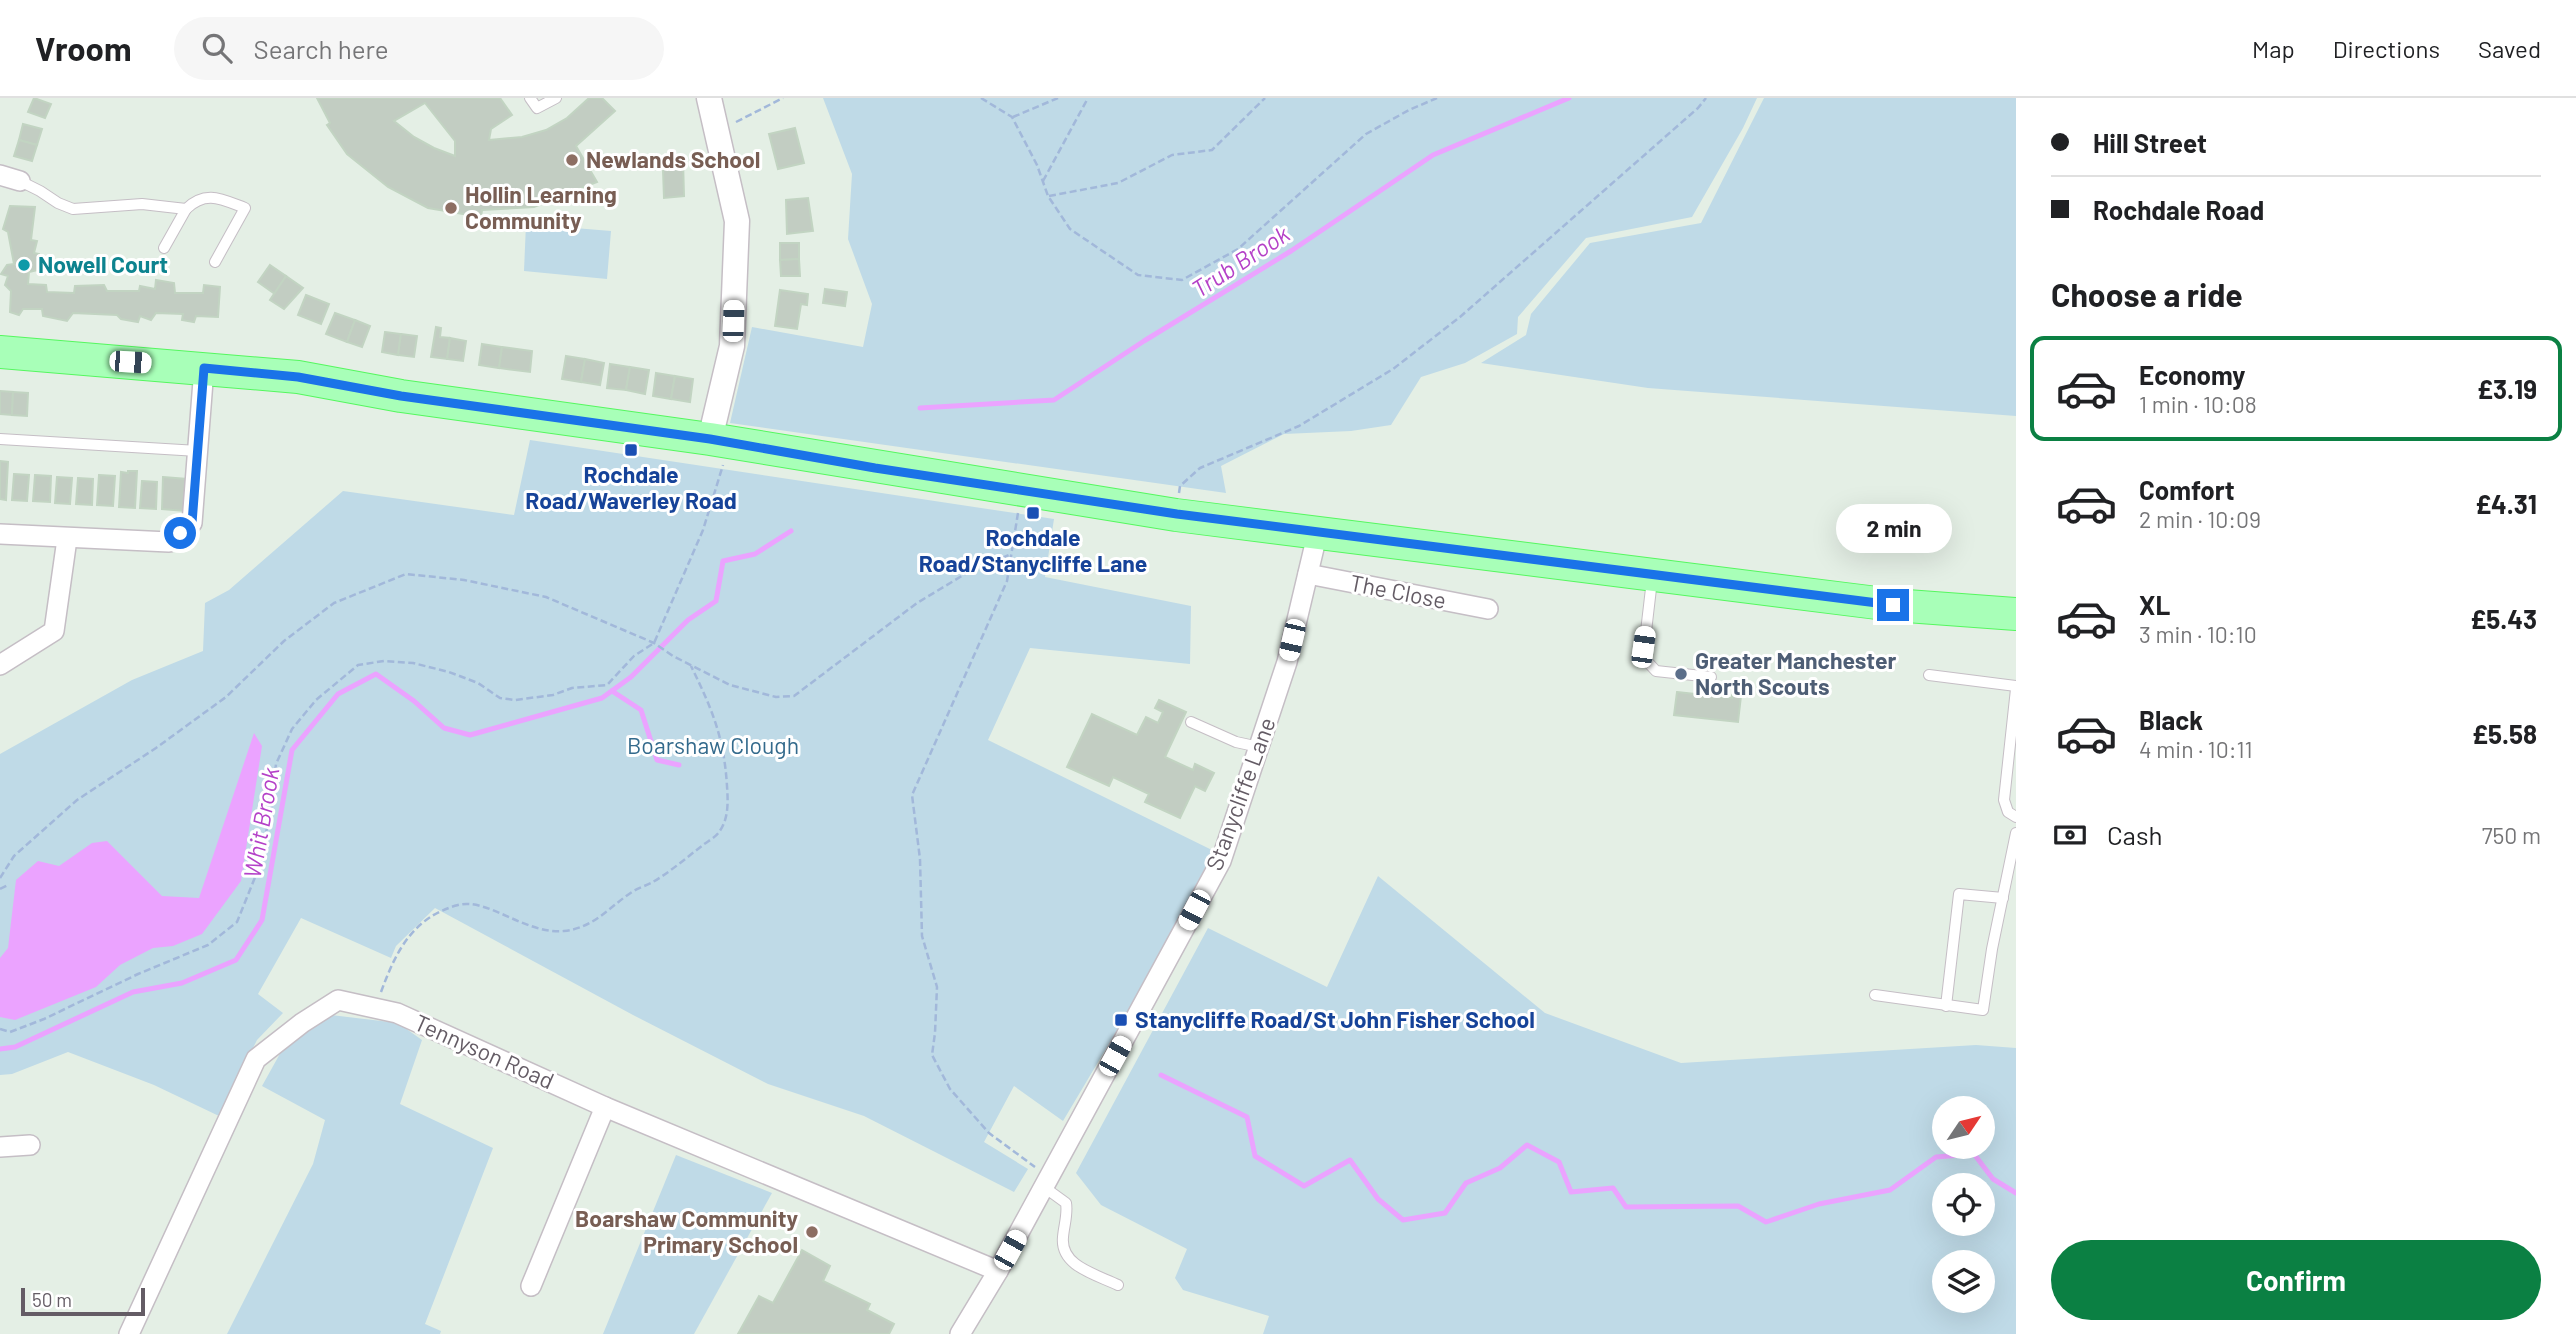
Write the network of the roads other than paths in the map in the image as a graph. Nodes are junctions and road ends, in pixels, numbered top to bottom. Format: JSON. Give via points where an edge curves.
{"nodes":[{"id":1,"x":530,"y":98,"type":"edge"},
{"id":2,"x":556,"y":98,"type":"edge"},
{"id":3,"x":709,"y":98,"type":"edge"},
{"id":4,"x":0,"y":175,"type":"edge"},
{"id":5,"x":20,"y":181,"type":"joint"},
{"id":6,"x":186,"y":209,"type":"junction"},
{"id":7,"x":164,"y":248,"type":"dead end"},
{"id":8,"x":215,"y":262,"type":"dead end"},
{"id":9,"x":0,"y":352,"type":"edge"},
{"id":10,"x":204,"y":368,"type":"junction"},
{"id":11,"x":0,"y":439,"type":"edge"},
{"id":12,"x":720,"y":441,"type":"junction"},
{"id":13,"x":198,"y":451,"type":"junction"},
{"id":14,"x":1318,"y":531,"type":"junction"},
{"id":15,"x":0,"y":534,"type":"edge"},
{"id":16,"x":68,"y":539,"type":"junction"},
{"id":17,"x":1308,"y":574,"type":"junction"},
{"id":18,"x":1652,"y":576,"type":"junction"},
{"id":19,"x":1488,"y":609,"type":"dead end"},
{"id":20,"x":2016,"y":614,"type":"edge"},
{"id":21,"x":0,"y":665,"type":"edge"},
{"id":22,"x":1929,"y":675,"type":"dead end"},
{"id":23,"x":1711,"y":677,"type":"dead end"},
{"id":24,"x":2016,"y":688,"type":"edge"},
{"id":25,"x":1191,"y":722,"type":"dead end"},
{"id":26,"x":1259,"y":747,"type":"junction"},
{"id":27,"x":2016,"y":817,"type":"edge"},
{"id":28,"x":2016,"y":834,"type":"edge"},
{"id":29,"x":2003,"y":898,"type":"junction"},
{"id":30,"x":1875,"y":995,"type":"dead end"},
{"id":31,"x":1946,"y":1006,"type":"junction"},
{"id":32,"x":605,"y":1107,"type":"junction"},
{"id":33,"x":30,"y":1145,"type":"dead end"},
{"id":34,"x":0,"y":1147,"type":"edge"},
{"id":35,"x":1046,"y":1182,"type":"junction"},
{"id":36,"x":998,"y":1271,"type":"junction"},
{"id":37,"x":1118,"y":1285,"type":"dead end"},
{"id":38,"x":531,"y":1286,"type":"dead end"},
{"id":39,"x":129,"y":1334,"type":"edge"},
{"id":40,"x":960,"y":1334,"type":"edge"}],
"edges":[{"from":1,"to":2,"type":"lane","via":[[537,107]]},
{"from":3,"to":12,"type":"street","via":[[737,221],[732,346]]},
{"from":4,"to":5,"type":"street"},
{"from":5,"to":6,"type":"lane","via":[[73,209],[142,204]]},
{"from":6,"to":7,"type":"lane"},
{"from":6,"to":8,"type":"lane","via":[[204,197],[245,208]]},
{"from":9,"to":10,"type":"main road"},
{"from":10,"to":12,"type":"main road","via":[[298,377]]},
{"from":10,"to":13,"type":"street"},
{"from":11,"to":13,"type":"lane"},
{"from":12,"to":14,"type":"main road","via":[[1022,491]]},
{"from":13,"to":16,"type":"street","via":[[192,523],[169,542]]},
{"from":14,"to":17,"type":"street","name":"Stanycliffe Lane"},
{"from":14,"to":18,"type":"main road"},
{"from":15,"to":16,"type":"street"},
{"from":16,"to":21,"type":"street","via":[[54,631]]},
{"from":17,"to":19,"type":"street","name":"The Close"},
{"from":17,"to":26,"type":"street","name":"Stanycliffe Lane","via":[[1287,662]]},
{"from":18,"to":20,"type":"main road","via":[[1893,605]]},
{"from":18,"to":23,"type":"lane","via":[[1643,656],[1656,671]]},
{"from":22,"to":24,"type":"lane"},
{"from":24,"to":27,"type":"lane","via":[[2004,800],[2008,812]]},
{"from":25,"to":26,"type":"lane"},
{"from":26,"to":35,"type":"street","name":"Stanycliffe Lane","via":[[1221,861]]},
{"from":28,"to":29,"type":"lane"},
{"from":29,"to":31,"type":"lane","via":[[1983,1010]]},
{"from":29,"to":31,"type":"lane","via":[[1959,894]]},
{"from":30,"to":31,"type":"lane"},
{"from":32,"to":36,"type":"street","name":"Tennyson Road"},
{"from":32,"to":38,"type":"street"},
{"from":32,"to":39,"type":"street","name":"Tennyson Road","via":[[397,1013],[338,1000],[256,1059]]},
{"from":33,"to":34,"type":"street"},
{"from":35,"to":36,"type":"street","name":"Stanycliffe Lane"},
{"from":35,"to":37,"type":"lane","via":[[1066,1203],[1062,1240],[1066,1257]]},
{"from":36,"to":40,"type":"street","name":"Stanycliffe Lane"}]}
